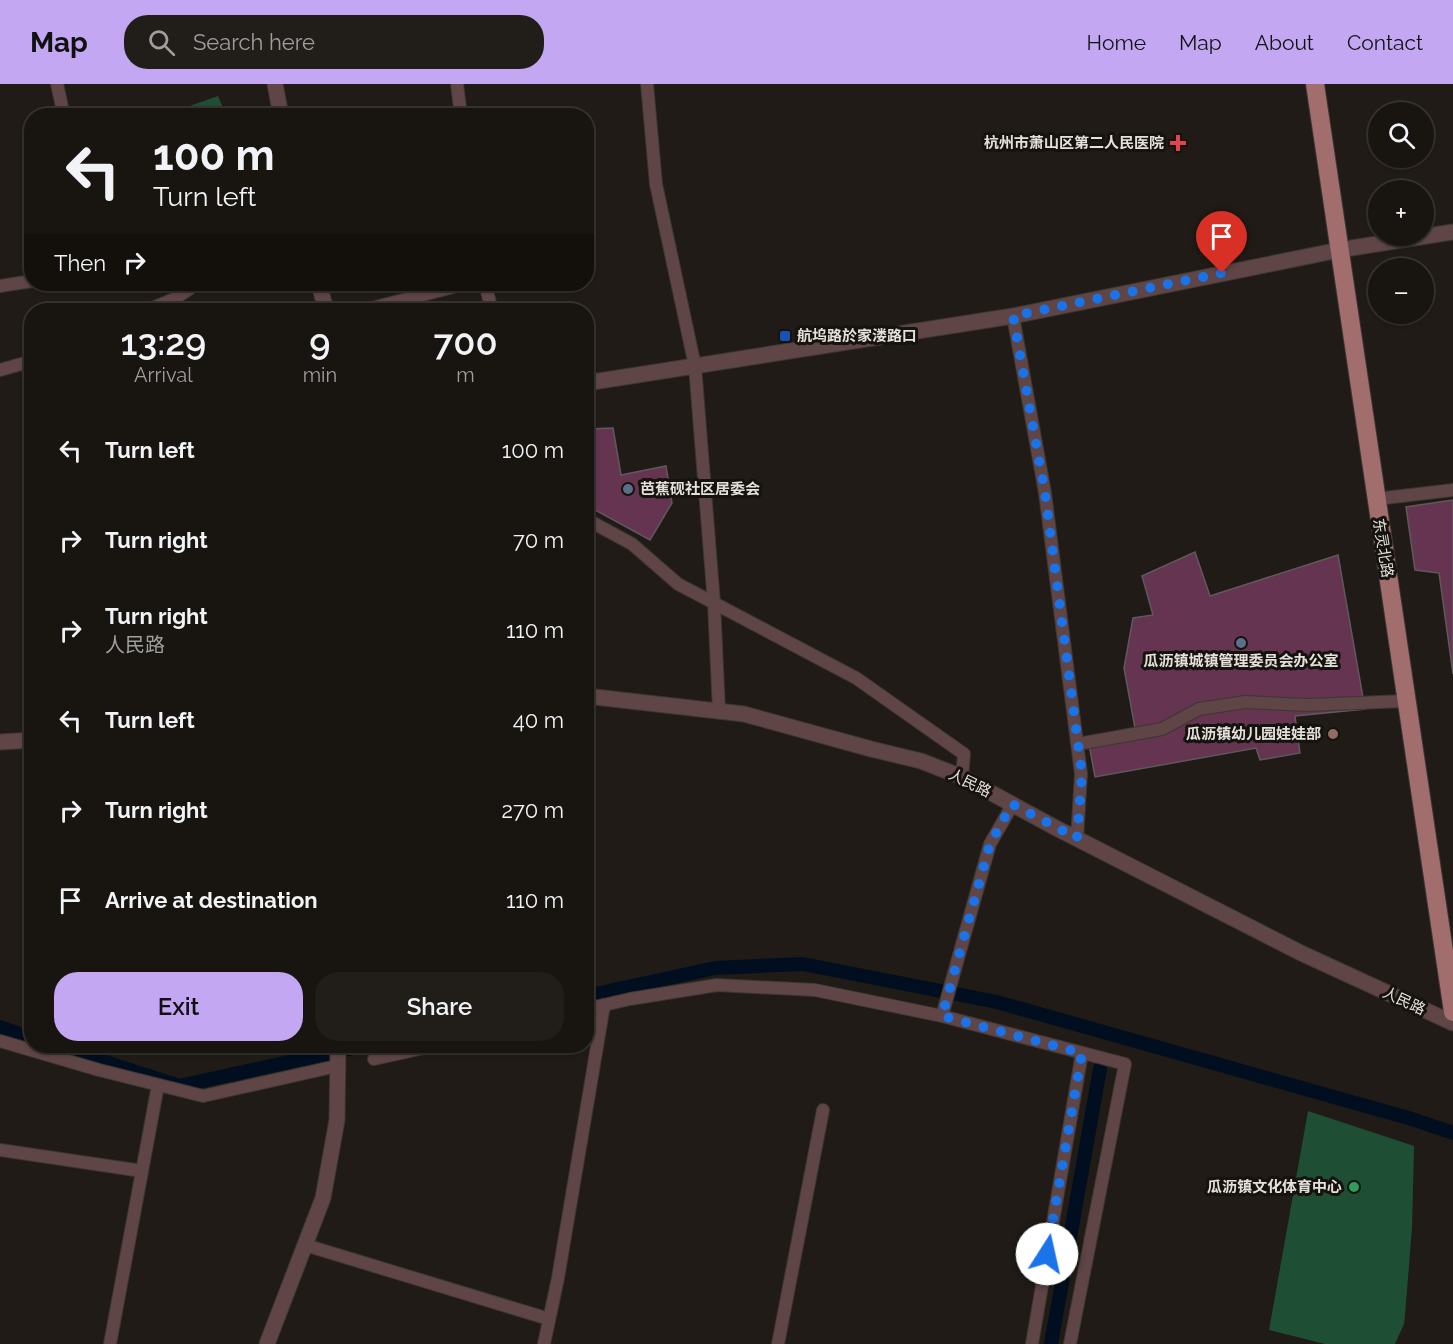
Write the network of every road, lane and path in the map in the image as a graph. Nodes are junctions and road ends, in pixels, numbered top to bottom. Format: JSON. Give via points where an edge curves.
{"nodes":[{"id":1,"x":57,"y":84,"type":"edge"},
{"id":2,"x":275,"y":84,"type":"edge"},
{"id":3,"x":457,"y":84,"type":"edge"},
{"id":4,"x":647,"y":84,"type":"edge"},
{"id":5,"x":1315,"y":84,"type":"edge"},
{"id":6,"x":62,"y":108,"type":"edge"},
{"id":7,"x":280,"y":108,"type":"edge"},
{"id":8,"x":460,"y":108,"type":"edge"},
{"id":9,"x":1453,"y":232,"type":"edge"},
{"id":10,"x":1339,"y":250,"type":"junction"},
{"id":11,"x":24,"y":282,"type":"edge"},
{"id":12,"x":0,"y":286,"type":"edge"},
{"id":13,"x":186,"y":291,"type":"edge"},
{"id":14,"x":438,"y":291,"type":"edge"},
{"id":15,"x":165,"y":303,"type":"edge"},
{"id":16,"x":391,"y":303,"type":"edge"},
{"id":17,"x":1013,"y":316,"type":"junction"},
{"id":18,"x":24,"y":363,"type":"edge"},
{"id":19,"x":695,"y":366,"type":"junction"},
{"id":20,"x":0,"y":370,"type":"edge"},
{"id":21,"x":594,"y":382,"type":"edge"},
{"id":22,"x":1453,"y":490,"type":"edge"},
{"id":23,"x":1376,"y":499,"type":"junction"},
{"id":24,"x":594,"y":523,"type":"edge"},
{"id":25,"x":714,"y":603,"type":"junction"},
{"id":26,"x":594,"y":697,"type":"edge"},
{"id":27,"x":1406,"y":701,"type":"junction"},
{"id":28,"x":719,"y":711,"type":"junction"},
{"id":29,"x":24,"y":740,"type":"edge"},
{"id":30,"x":0,"y":742,"type":"edge"},
{"id":31,"x":1078,"y":744,"type":"junction"},
{"id":32,"x":962,"y":777,"type":"junction"},
{"id":33,"x":1012,"y":804,"type":"junction"},
{"id":34,"x":1077,"y":838,"type":"junction"},
{"id":35,"x":604,"y":1005,"type":"junction"},
{"id":36,"x":594,"y":1007,"type":"edge"},
{"id":37,"x":1453,"y":1012,"type":"edge"},
{"id":38,"x":942,"y":1015,"type":"junction"},
{"id":39,"x":1453,"y":1023,"type":"edge"},
{"id":40,"x":0,"y":1041,"type":"edge"},
{"id":41,"x":24,"y":1048,"type":"edge"},
{"id":42,"x":41,"y":1053,"type":"edge"},
{"id":43,"x":338,"y":1053,"type":"edge"},
{"id":44,"x":402,"y":1053,"type":"edge"},
{"id":45,"x":1082,"y":1053,"type":"junction"},
{"id":46,"x":374,"y":1059,"type":"dead end"},
{"id":47,"x":337,"y":1073,"type":"junction"},
{"id":48,"x":158,"y":1085,"type":"junction"},
{"id":49,"x":823,"y":1110,"type":"dead end"},
{"id":50,"x":0,"y":1150,"type":"edge"},
{"id":51,"x":142,"y":1172,"type":"junction"},
{"id":52,"x":305,"y":1245,"type":"junction"},
{"id":53,"x":549,"y":1319,"type":"junction"},
{"id":54,"x":110,"y":1344,"type":"edge"},
{"id":55,"x":267,"y":1344,"type":"edge"},
{"id":56,"x":544,"y":1344,"type":"edge"},
{"id":57,"x":778,"y":1344,"type":"edge"},
{"id":58,"x":1032,"y":1344,"type":"edge"},
{"id":59,"x":1070,"y":1344,"type":"edge"}],
"edges":[{"from":1,"to":6,"type":"street"},
{"from":2,"to":7,"type":"street"},
{"from":3,"to":8,"type":"street"},
{"from":4,"to":19,"type":"street","via":[[656,184]]},
{"from":5,"to":10,"type":"main road","name":"东灵北路"},
{"from":9,"to":10,"type":"street"},
{"from":10,"to":17,"type":"street"},
{"from":10,"to":23,"type":"main road","name":"东灵北路"},
{"from":11,"to":12,"type":"street"},
{"from":13,"to":15,"type":"street"},
{"from":14,"to":16,"type":"street"},
{"from":17,"to":19,"type":"street"},
{"from":17,"to":31,"type":"street","via":[[1045,493]]},
{"from":18,"to":20,"type":"street"},
{"from":19,"to":21,"type":"street"},
{"from":19,"to":25,"type":"street"},
{"from":22,"to":23,"type":"street"},
{"from":23,"to":27,"type":"main road","name":"东灵北路"},
{"from":24,"to":25,"type":"street","via":[[632,544],[678,584]]},
{"from":25,"to":28,"type":"street"},
{"from":25,"to":32,"type":"street","via":[[856,678],[964,754]]},
{"from":26,"to":28,"type":"street","name":"人民路"},
{"from":27,"to":31,"type":"street","via":[[1307,705],[1245,702],[1199,709],[1162,729]]},
{"from":27,"to":37,"type":"main road","name":"东灵北路"},
{"from":28,"to":32,"type":"street","name":"人民路","via":[[744,714],[921,761]]},
{"from":29,"to":30,"type":"street"},
{"from":31,"to":34,"type":"street","via":[[1082,774]]},
{"from":32,"to":33,"type":"street","name":"人民路"},
{"from":33,"to":34,"type":"street","name":"人民路"},
{"from":33,"to":38,"type":"street","via":[[990,844]]},
{"from":34,"to":39,"type":"street","name":"人民路","via":[[1301,953]]},
{"from":35,"to":36,"type":"street"},
{"from":35,"to":38,"type":"street","via":[[717,985],[815,990]]},
{"from":35,"to":53,"type":"street"},
{"from":38,"to":45,"type":"street"},
{"from":40,"to":41,"type":"street"},
{"from":42,"to":48,"type":"street"},
{"from":43,"to":47,"type":"street"},
{"from":44,"to":46,"type":"street"},
{"from":45,"to":58,"type":"street"},
{"from":45,"to":59,"type":"street","via":[[1125,1064]]},
{"from":47,"to":48,"type":"street","via":[[203,1096]]},
{"from":47,"to":52,"type":"street","via":[[337,1120],[323,1198]]},
{"from":48,"to":51,"type":"street"},
{"from":49,"to":57,"type":"street"},
{"from":50,"to":51,"type":"street"},
{"from":51,"to":54,"type":"street"},
{"from":52,"to":53,"type":"street"},
{"from":52,"to":55,"type":"street"},
{"from":53,"to":56,"type":"street"}]}
